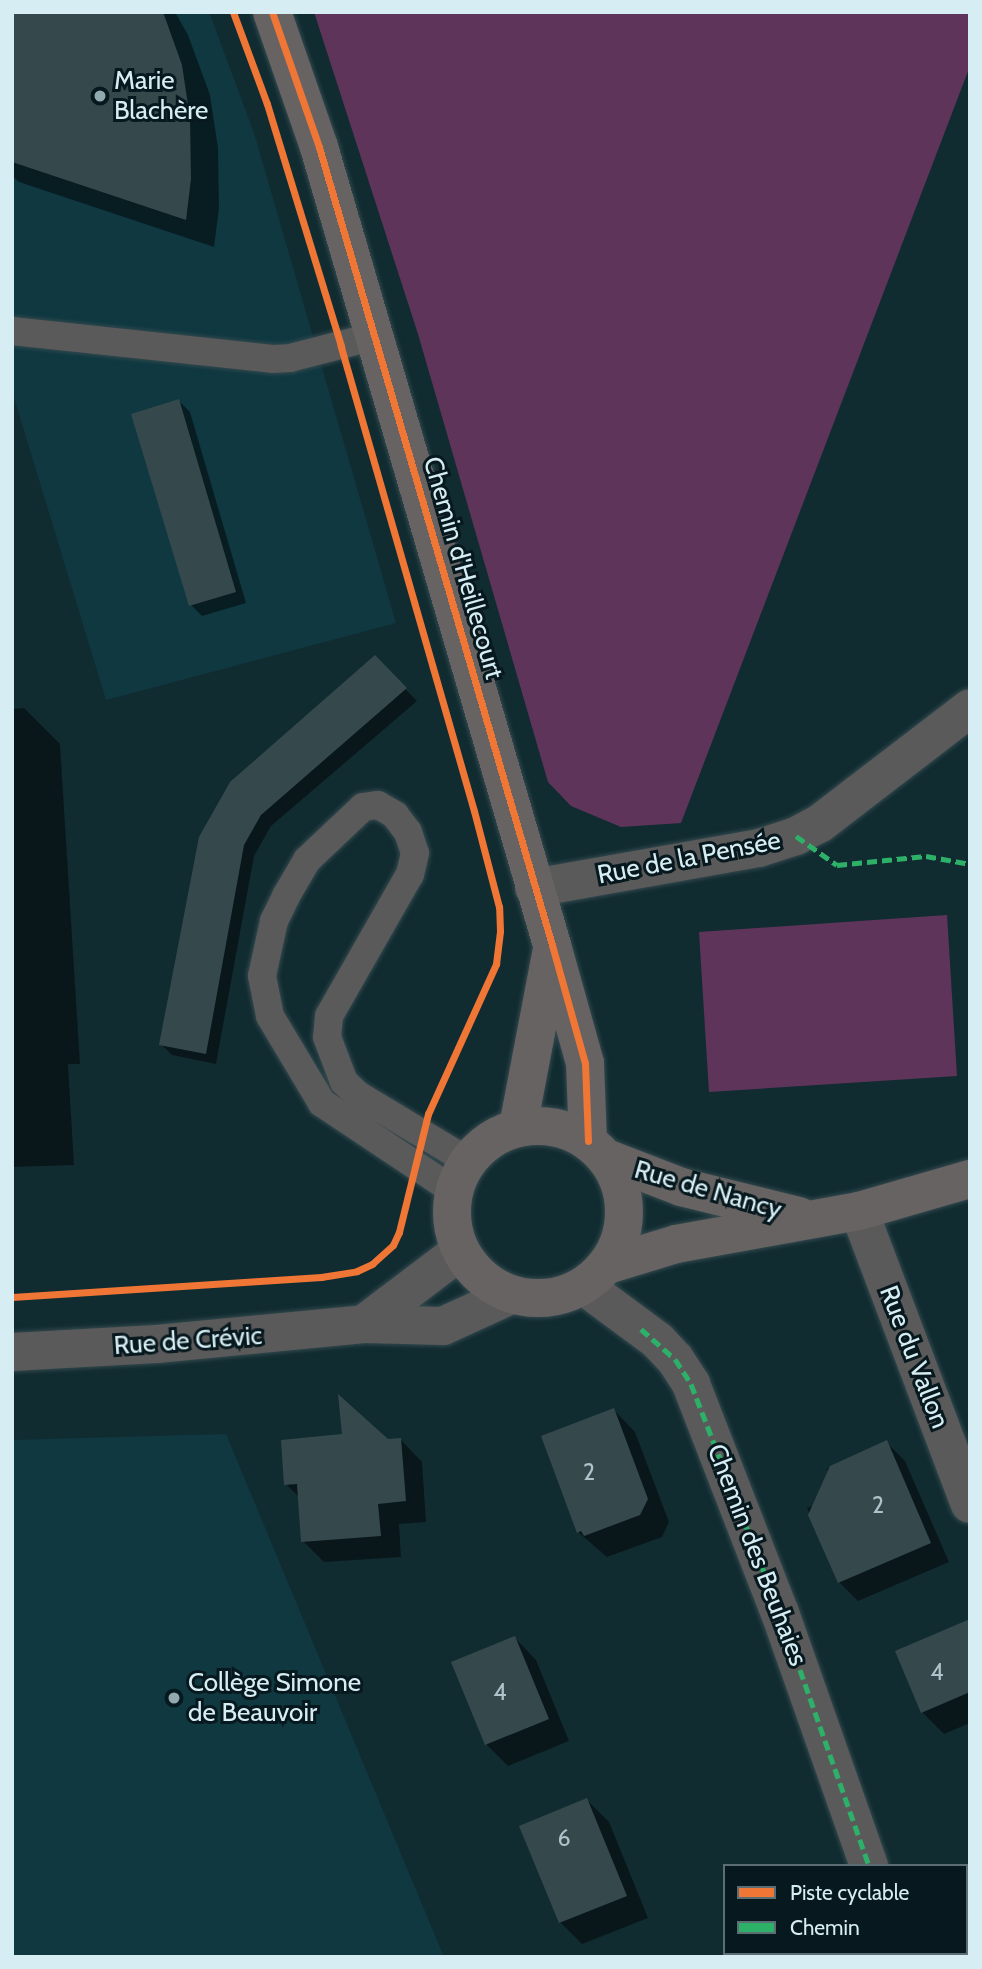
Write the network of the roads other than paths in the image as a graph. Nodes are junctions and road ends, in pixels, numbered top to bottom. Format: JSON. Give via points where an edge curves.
{"nodes":[{"id":1,"x":272,"y":12,"type":"edge"},
{"id":2,"x":12,"y":331,"type":"edge"},
{"id":3,"x":375,"y":336,"type":"junction"},
{"id":4,"x":970,"y":708,"type":"edge"},
{"id":5,"x":534,"y":888,"type":"junction"},
{"id":6,"x":552,"y":945,"type":"junction"},
{"id":7,"x":518,"y":1127,"type":"junction"},
{"id":8,"x":597,"y":1149,"type":"junction"},
{"id":9,"x":461,"y":1176,"type":"junction"},
{"id":10,"x":970,"y":1179,"type":"edge"},
{"id":11,"x":859,"y":1211,"type":"junction"},
{"id":12,"x":811,"y":1219,"type":"junction"},
{"id":13,"x":460,"y":1251,"type":"junction"},
{"id":14,"x":595,"y":1276,"type":"junction"},
{"id":15,"x":511,"y":1295,"type":"junction"},
{"id":16,"x":364,"y":1324,"type":"junction"},
{"id":17,"x":12,"y":1352,"type":"edge"},
{"id":18,"x":970,"y":1504,"type":"edge"},
{"id":19,"x":868,"y":1864,"type":"edge"}],
"edges":[{"from":1,"to":3,"type":"street","name":"Chemin d'Heillecourt","via":[[319,146]]},
{"from":2,"to":3,"type":"lane","via":[[273,359]]},
{"from":3,"to":5,"type":"street","name":"Chemin d'Heillecourt"},
{"from":4,"to":5,"type":"street","name":"Rue de la Pensée","via":[[819,824],[796,836],[759,848]]},
{"from":5,"to":6,"type":"street","name":"Chemin d'Heillecourt"},
{"from":6,"to":7,"type":"street","name":"Chemin d'Heillecourt"},
{"from":6,"to":8,"type":"street","name":"Chemin d'Heillecourt","via":[[585,1063]]},
{"from":7,"to":8,"type":"street","via":[[566,1129]]},
{"from":7,"to":9,"type":"street","via":[[482,1145]]},
{"from":8,"to":12,"type":"street","name":"Rue de Nancy","via":[[681,1187]]},
{"from":8,"to":14,"type":"street","via":[[622,1192],[623,1231]]},
{"from":9,"to":9,"type":"lane","via":[[344,1082],[327,1037],[329,1016],[410,874],[415,853],[408,832],[395,815],[378,805],[363,807],[307,860],[282,904],[262,976],[270,1016],[322,1103]]},
{"from":9,"to":13,"type":"street","via":[[451,1221]]},
{"from":10,"to":11,"type":"street","name":"Rue de Nancy"},
{"from":11,"to":12,"type":"street","name":"Rue de Nancy"},
{"from":11,"to":18,"type":"street","name":"Rue du Vallon"},
{"from":12,"to":14,"type":"street","name":"Rue de Nancy","via":[[676,1244]]},
{"from":13,"to":15,"type":"street","via":[[481,1278]]},
{"from":13,"to":16,"type":"street"},
{"from":14,"to":15,"type":"street","via":[[548,1299]]},
{"from":14,"to":19,"type":"street","name":"Chemin des Beuhaies","via":[[675,1359],[691,1384],[780,1613]]},
{"from":15,"to":16,"type":"street","name":"Rue de Crévic","via":[[443,1326]]},
{"from":16,"to":17,"type":"street","name":"Rue de Crévic"}]}
